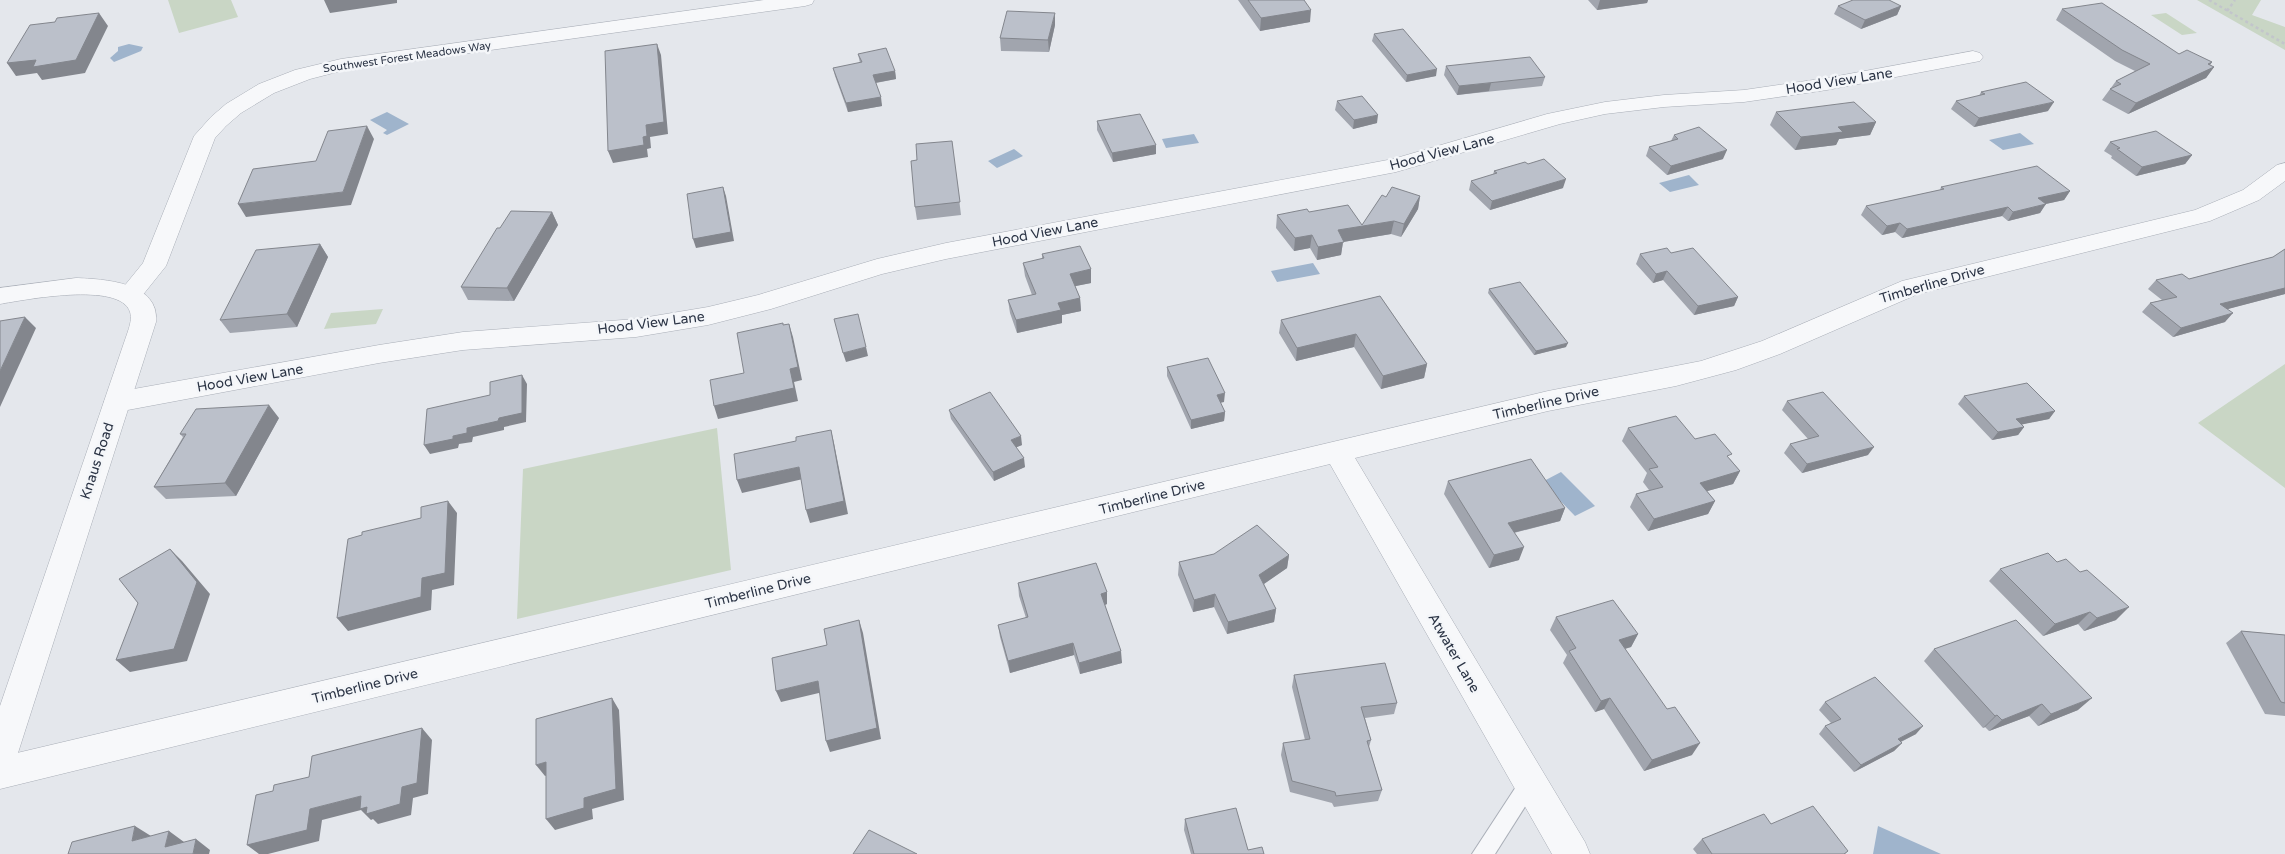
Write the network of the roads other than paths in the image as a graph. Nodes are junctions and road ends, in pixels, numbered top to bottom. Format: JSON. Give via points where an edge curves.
{"nodes":[{"id":1,"x":805,"y":0,"type":"edge"},
{"id":2,"x":1973,"y":57,"type":"dead end"},
{"id":3,"x":2285,"y":170,"type":"edge"},
{"id":4,"x":0,"y":296,"type":"edge"},
{"id":5,"x":129,"y":296,"type":"junction"},
{"id":6,"x":117,"y":402,"type":"junction"},
{"id":7,"x":1337,"y":452,"type":"junction"},
{"id":8,"x":0,"y":756,"type":"edge"},
{"id":9,"x":0,"y":774,"type":"edge"},
{"id":10,"x":1530,"y":783,"type":"junction"},
{"id":11,"x":1483,"y":854,"type":"edge"},
{"id":12,"x":1572,"y":854,"type":"edge"}],
"edges":[{"from":1,"to":5,"type":"street","name":"Southwest Forest Meadows Way","via":[[341,65],[270,86],[232,109],[205,136],[154,266]]},
{"from":2,"to":6,"type":"street","name":"Hood View Lane","via":[[1818,86],[1744,96],[1631,104],[1579,113],[1396,165],[938,253],[708,316],[636,328],[463,341]]},
{"from":3,"to":7,"type":"street","name":"Timberline Drive","via":[[2251,195],[2202,216],[1911,287],[1729,362]]},
{"from":4,"to":5,"type":"street","via":[[82,286],[105,288]]},
{"from":5,"to":6,"type":"street","name":"Knaus Road","via":[[138,302],[144,317]]},
{"from":6,"to":8,"type":"street","name":"Knaus Road"},
{"from":7,"to":9,"type":"street","name":"Timberline Drive"},
{"from":7,"to":10,"type":"street","name":"Atwater Lane"},
{"from":10,"to":11,"type":"lane"},
{"from":10,"to":12,"type":"street","name":"Atwater Lane"}]}
